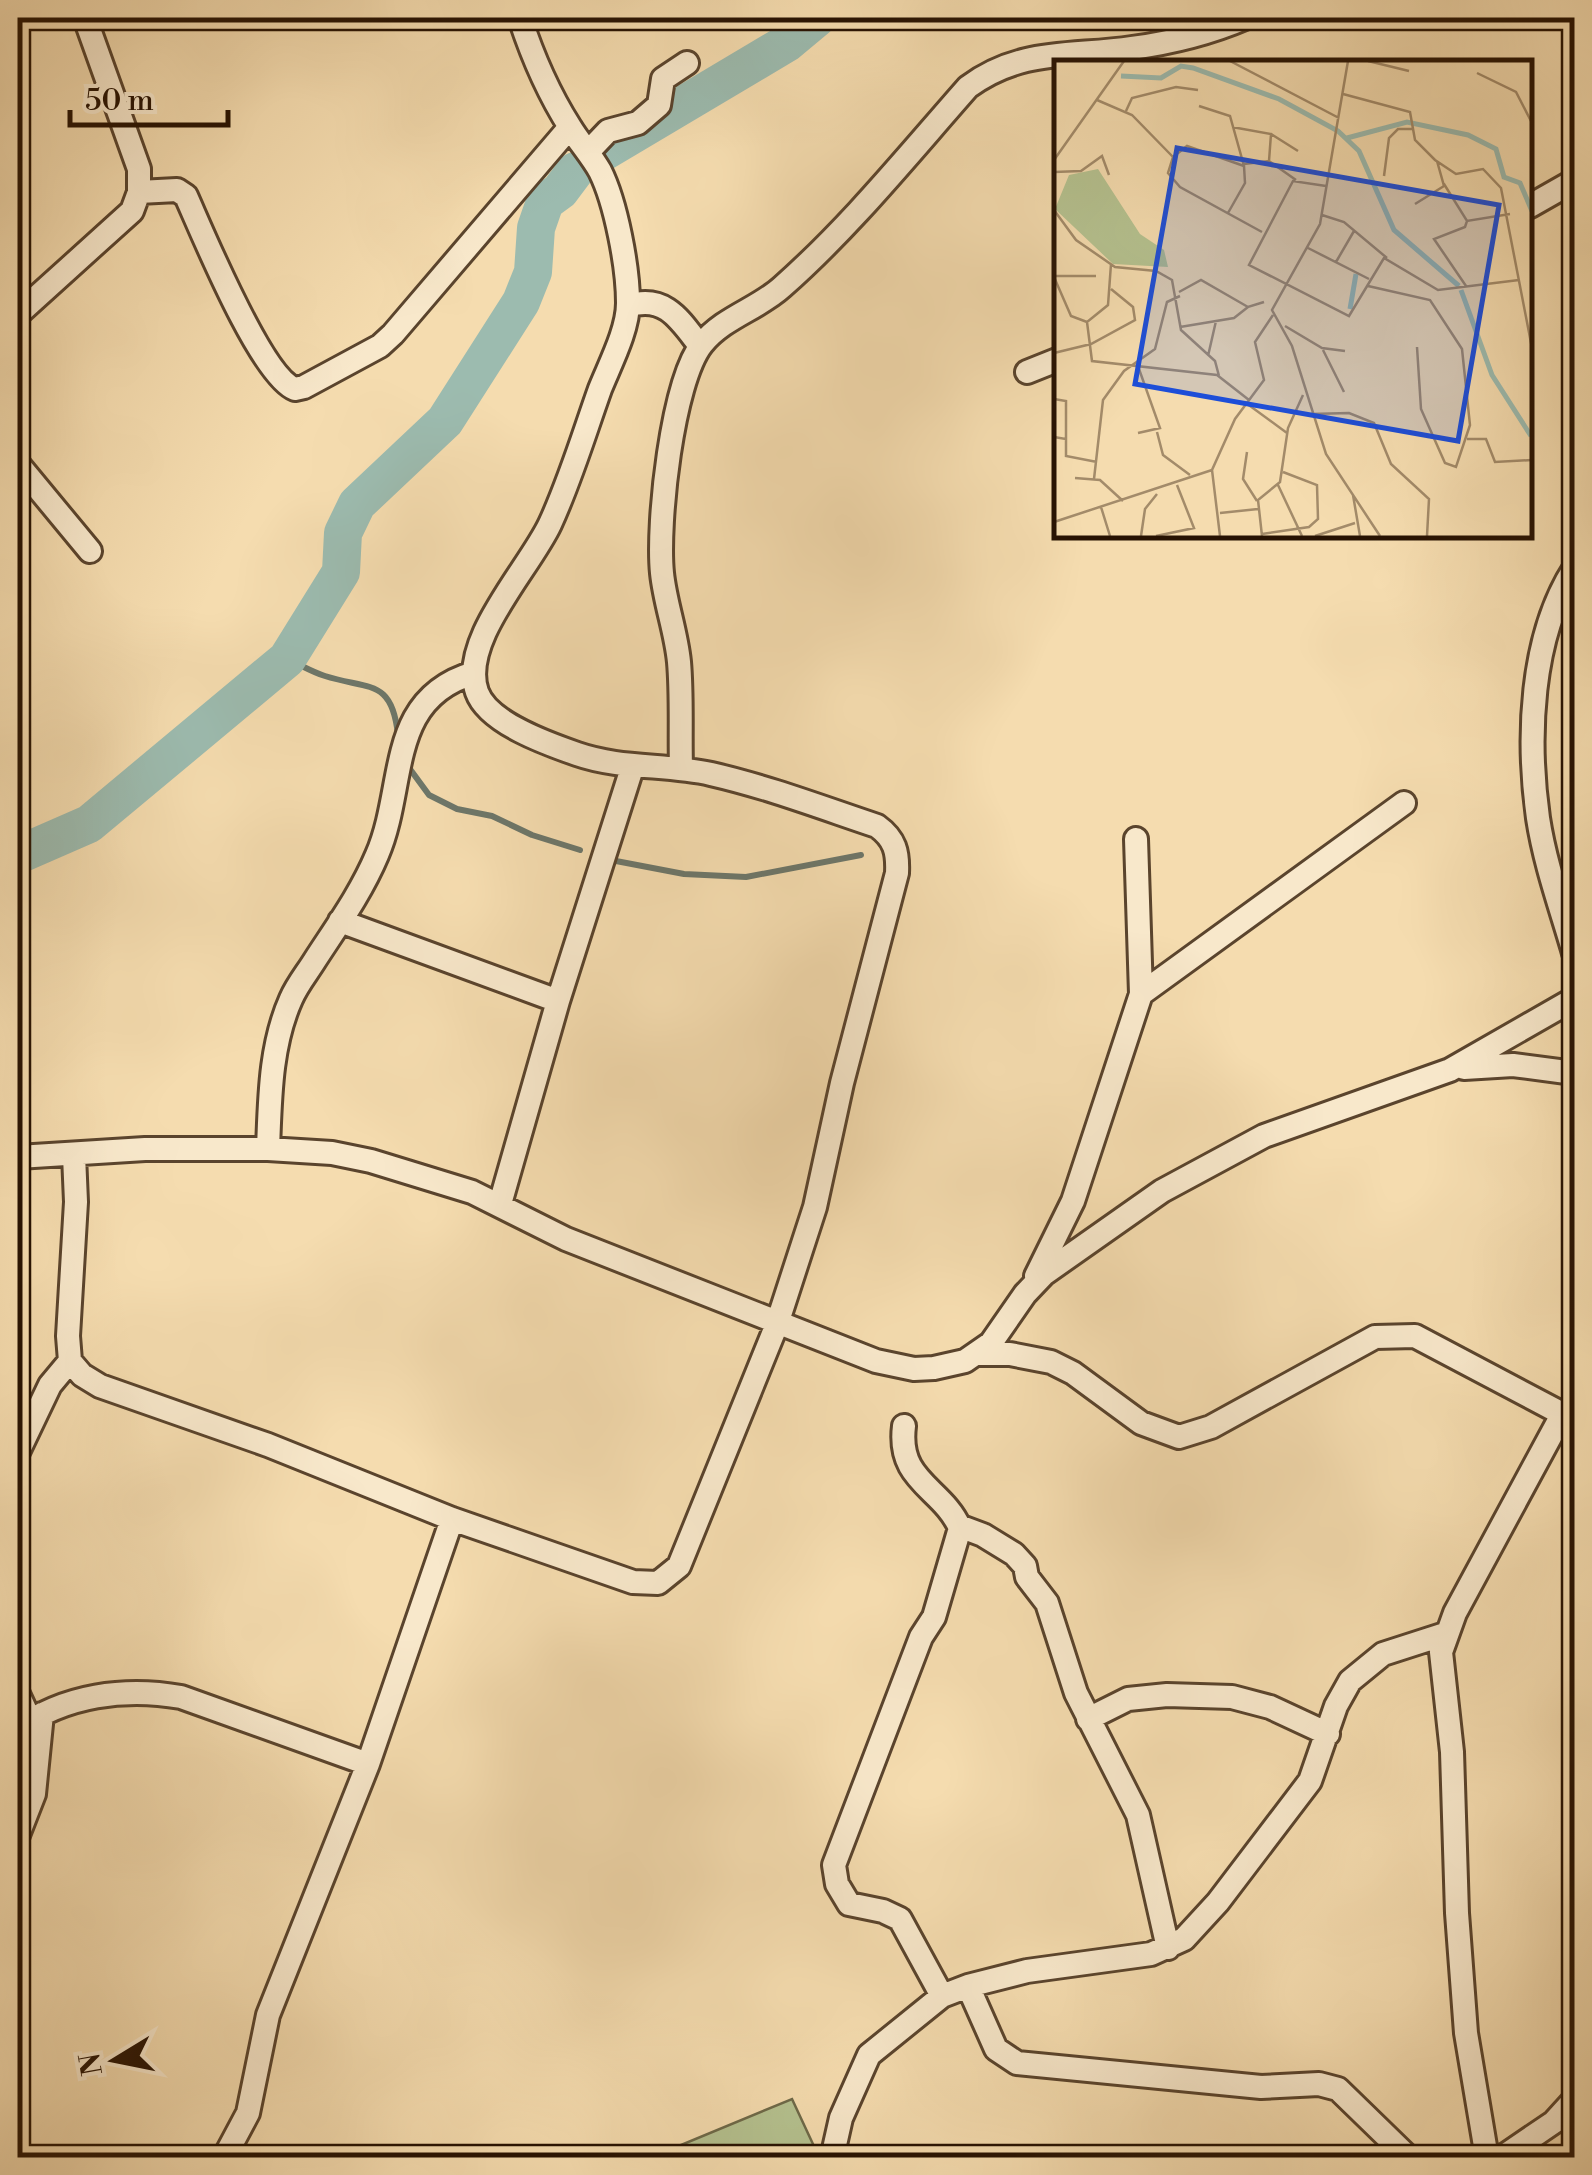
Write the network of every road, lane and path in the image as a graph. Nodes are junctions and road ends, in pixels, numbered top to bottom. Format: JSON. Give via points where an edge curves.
{"nodes":[{"id":1,"x":85,"y":18,"type":"edge"},
{"id":2,"x":520,"y":18,"type":"edge"},
{"id":3,"x":1244,"y":18,"type":"edge"},
{"id":4,"x":688,"y":63,"type":"dead end"},
{"id":5,"x":570,"y":127,"type":"junction"},
{"id":6,"x":588,"y":152,"type":"junction"},
{"id":7,"x":1574,"y":181,"type":"edge"},
{"id":8,"x":139,"y":192,"type":"junction"},
{"id":9,"x":1532,"y":205,"type":"edge"},
{"id":10,"x":628,"y":306,"type":"junction"},
{"id":11,"x":18,"y":314,"type":"edge"},
{"id":12,"x":700,"y":346,"type":"junction"},
{"id":13,"x":1054,"y":361,"type":"edge"},
{"id":14,"x":1027,"y":372,"type":"dead end"},
{"id":15,"x":18,"y":464,"type":"edge"},
{"id":16,"x":90,"y":551,"type":"dead end"},
{"id":17,"x":1574,"y":570,"type":"edge"},
{"id":18,"x":474,"y":673,"type":"junction"},
{"id":19,"x":633,"y":765,"type":"junction"},
{"id":20,"x":681,"y":768,"type":"junction"},
{"id":21,"x":1404,"y":803,"type":"dead end"},
{"id":22,"x":1136,"y":839,"type":"dead end"},
{"id":23,"x":340,"y":921,"type":"junction"},
{"id":24,"x":1574,"y":952,"type":"edge"},
{"id":25,"x":1140,"y":994,"type":"junction"},
{"id":26,"x":1574,"y":999,"type":"edge"},
{"id":27,"x":558,"y":1002,"type":"junction"},
{"id":28,"x":1450,"y":1070,"type":"junction"},
{"id":29,"x":1574,"y":1073,"type":"edge"},
{"id":30,"x":268,"y":1149,"type":"junction"},
{"id":31,"x":74,"y":1155,"type":"junction"},
{"id":32,"x":18,"y":1157,"type":"edge"},
{"id":33,"x":500,"y":1204,"type":"junction"},
{"id":34,"x":1025,"y":1294,"type":"junction"},
{"id":35,"x":777,"y":1324,"type":"junction"},
{"id":36,"x":979,"y":1354,"type":"junction"},
{"id":37,"x":70,"y":1361,"type":"junction"},
{"id":38,"x":1569,"y":1416,"type":"edge"},
{"id":39,"x":904,"y":1426,"type":"dead end"},
{"id":40,"x":18,"y":1452,"type":"edge"},
{"id":41,"x":452,"y":1518,"type":"junction"},
{"id":42,"x":959,"y":1526,"type":"junction"},
{"id":43,"x":1445,"y":1634,"type":"junction"},
{"id":44,"x":18,"y":1694,"type":"edge"},
{"id":45,"x":1088,"y":1719,"type":"junction"},
{"id":46,"x":30,"y":1721,"type":"edge"},
{"id":47,"x":1328,"y":1734,"type":"junction"},
{"id":48,"x":368,"y":1764,"type":"junction"},
{"id":49,"x":18,"y":1835,"type":"edge"},
{"id":50,"x":1168,"y":1948,"type":"junction"},
{"id":51,"x":968,"y":1986,"type":"junction"},
{"id":52,"x":942,"y":1996,"type":"junction"},
{"id":53,"x":1574,"y":2100,"type":"edge"},
{"id":54,"x":224,"y":2158,"type":"edge"},
{"id":55,"x":832,"y":2158,"type":"edge"},
{"id":56,"x":1409,"y":2158,"type":"edge"},
{"id":57,"x":1488,"y":2158,"type":"edge"},
{"id":58,"x":1501,"y":2158,"type":"edge"}],
"edges":[{"from":1,"to":8,"type":"street","via":[[139,169]]},
{"from":2,"to":5,"type":"street"},
{"from":3,"to":12,"type":"street","via":[[1147,45],[1040,55],[984,76],[780,288]]},
{"from":4,"to":6,"type":"street","via":[[663,79],[659,104],[638,123],[608,132]]},
{"from":5,"to":6,"type":"street"},
{"from":5,"to":8,"type":"street","via":[[394,334],[295,389],[278,378],[186,196],[176,190]]},
{"from":6,"to":10,"type":"street","via":[[614,203]]},
{"from":7,"to":9,"type":"street"},
{"from":8,"to":11,"type":"street","via":[[132,211]]},
{"from":10,"to":12,"type":"street","via":[[644,301],[667,308]]},
{"from":10,"to":18,"type":"street","via":[[550,522],[486,628]]},
{"from":12,"to":20,"type":"street","via":[[682,393],[664,483],[661,567],[679,663]]},
{"from":13,"to":14,"type":"street"},
{"from":15,"to":16,"type":"street"},
{"from":17,"to":24,"type":"street","via":[[1550,620],[1533,745],[1538,818]]},
{"from":18,"to":19,"type":"street","via":[[477,693],[500,721],[578,754]]},
{"from":18,"to":23,"type":"street","via":[[430,694],[412,722],[386,834]]},
{"from":19,"to":20,"type":"street"},
{"from":19,"to":27,"type":"street"},
{"from":20,"to":35,"type":"street","via":[[877,826],[898,858],[815,1208]]},
{"from":21,"to":25,"type":"street"},
{"from":22,"to":25,"type":"street"},
{"from":23,"to":27,"type":"street"},
{"from":23,"to":30,"type":"street","via":[[291,998],[277,1040]]},
{"from":25,"to":34,"type":"street","via":[[1073,1201]]},
{"from":26,"to":28,"type":"street"},
{"from":27,"to":33,"type":"street"},
{"from":28,"to":29,"type":"street","via":[[1513,1065]]},
{"from":28,"to":34,"type":"street","via":[[1264,1136],[1162,1192]]},
{"from":30,"to":31,"type":"street"},
{"from":30,"to":33,"type":"street","via":[[371,1161]]},
{"from":31,"to":32,"type":"street"},
{"from":31,"to":37,"type":"street"},
{"from":33,"to":35,"type":"street","via":[[566,1239]]},
{"from":34,"to":36,"type":"street"},
{"from":35,"to":36,"type":"street","via":[[896,1366],[934,1368]]},
{"from":35,"to":41,"type":"street","via":[[679,1566],[658,1583],[633,1582]]},
{"from":36,"to":38,"type":"street","via":[[1010,1354],[1074,1372],[1141,1423],[1180,1438],[1374,1337],[1396,1334],[1433,1344]]},
{"from":37,"to":40,"type":"street","via":[[50,1384]]},
{"from":37,"to":41,"type":"street","via":[[100,1386]]},
{"from":38,"to":43,"type":"street"},
{"from":39,"to":42,"type":"street","via":[[914,1477]]},
{"from":41,"to":48,"type":"street"},
{"from":42,"to":45,"type":"street","via":[[984,1535],[1025,1566],[1047,1603]]},
{"from":42,"to":52,"type":"street","via":[[934,1617],[834,1865],[849,1904],[900,1920]]},
{"from":43,"to":47,"type":"street","via":[[1383,1654],[1350,1681]]},
{"from":43,"to":57,"type":"street","via":[[1460,1975]]},
{"from":44,"to":46,"type":"street"},
{"from":45,"to":47,"type":"street","via":[[1128,1700],[1232,1697]]},
{"from":45,"to":50,"type":"street","via":[[1138,1815]]},
{"from":46,"to":48,"type":"street","via":[[113,1693],[150,1692]]},
{"from":46,"to":49,"type":"street","via":[[34,1794]]},
{"from":47,"to":50,"type":"street","via":[[1310,1781],[1218,1902]]},
{"from":48,"to":54,"type":"street","via":[[268,2015],[248,2113]]},
{"from":50,"to":51,"type":"street"},
{"from":51,"to":52,"type":"street"},
{"from":51,"to":56,"type":"street","via":[[996,2049],[1017,2063],[1261,2087],[1320,2084],[1338,2089]]},
{"from":52,"to":55,"type":"street","via":[[869,2055],[840,2118]]},
{"from":53,"to":58,"type":"street"}]}
